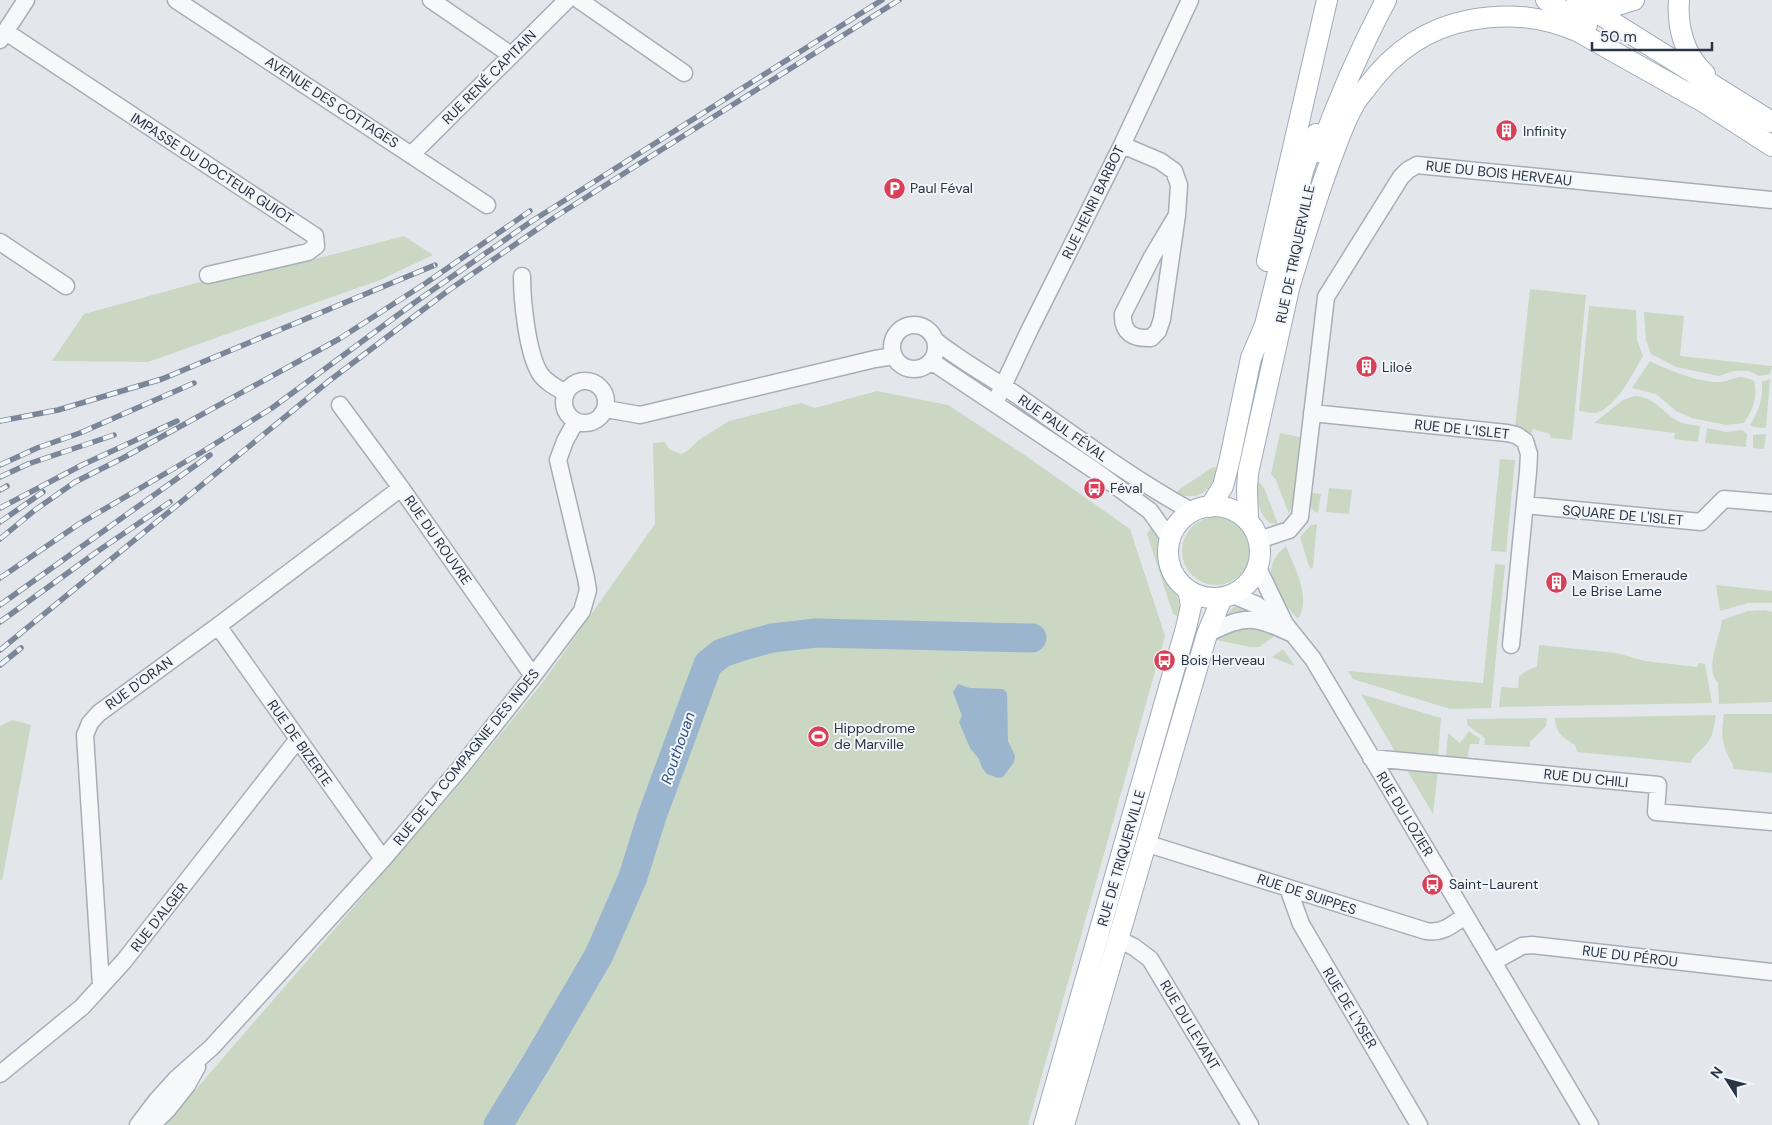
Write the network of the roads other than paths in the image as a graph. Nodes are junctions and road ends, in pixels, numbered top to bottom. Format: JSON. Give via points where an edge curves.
{"nodes":[{"id":1,"x":26,"y":0,"type":"edge"},
{"id":2,"x":176,"y":0,"type":"edge"},
{"id":3,"x":431,"y":0,"type":"edge"},
{"id":4,"x":567,"y":0,"type":"edge"},
{"id":5,"x":579,"y":0,"type":"edge"},
{"id":6,"x":1190,"y":0,"type":"edge"},
{"id":7,"x":1326,"y":0,"type":"edge"},
{"id":8,"x":1377,"y":0,"type":"edge"},
{"id":9,"x":1386,"y":0,"type":"edge"},
{"id":10,"x":1546,"y":0,"type":"edge"},
{"id":11,"x":1634,"y":0,"type":"edge"},
{"id":12,"x":1679,"y":0,"type":"edge"},
{"id":13,"x":1578,"y":1,"type":"edge"},
{"id":14,"x":3,"y":36,"type":"edge"},
{"id":15,"x":511,"y":55,"type":"junction"},
{"id":16,"x":684,"y":73,"type":"dead end"},
{"id":17,"x":1727,"y":93,"type":"junction"},
{"id":18,"x":1698,"y":99,"type":"junction"},
{"id":19,"x":1772,"y":122,"type":"edge"},
{"id":20,"x":1122,"y":145,"type":"junction"},
{"id":21,"x":1772,"y":146,"type":"edge"},
{"id":22,"x":411,"y":155,"type":"junction"},
{"id":23,"x":1772,"y":200,"type":"edge"},
{"id":24,"x":487,"y":205,"type":"dead end"},
{"id":25,"x":1177,"y":215,"type":"junction"},
{"id":26,"x":0,"y":242,"type":"edge"},
{"id":27,"x":208,"y":275,"type":"dead end"},
{"id":28,"x":522,"y":276,"type":"dead end"},
{"id":29,"x":66,"y":286,"type":"dead end"},
{"id":30,"x":1289,"y":288,"type":"junction"},
{"id":31,"x":936,"y":341,"type":"junction"},
{"id":32,"x":894,"y":356,"type":"junction"},
{"id":33,"x":1251,"y":358,"type":"junction"},
{"id":34,"x":931,"y":361,"type":"junction"},
{"id":35,"x":1004,"y":386,"type":"junction"},
{"id":36,"x":566,"y":393,"type":"junction"},
{"id":37,"x":995,"y":403,"type":"junction"},
{"id":38,"x":340,"y":405,"type":"dead end"},
{"id":39,"x":606,"y":409,"type":"junction"},
{"id":40,"x":1312,"y":413,"type":"junction"},
{"id":41,"x":576,"y":422,"type":"junction"},
{"id":42,"x":401,"y":488,"type":"junction"},
{"id":43,"x":1772,"y":503,"type":"edge"},
{"id":44,"x":1525,"y":505,"type":"junction"},
{"id":45,"x":1202,"y":509,"type":"junction"},
{"id":46,"x":1248,"y":521,"type":"junction"},
{"id":47,"x":1170,"y":539,"type":"junction"},
{"id":48,"x":1259,"y":540,"type":"junction"},
{"id":49,"x":1258,"y":568,"type":"junction"},
{"id":50,"x":1188,"y":590,"type":"junction"},
{"id":51,"x":1228,"y":596,"type":"junction"},
{"id":52,"x":218,"y":626,"type":"junction"},
{"id":53,"x":1289,"y":629,"type":"junction"},
{"id":54,"x":1207,"y":634,"type":"junction"},
{"id":55,"x":1511,"y":646,"type":"dead end"},
{"id":56,"x":533,"y":676,"type":"junction"},
{"id":57,"x":298,"y":739,"type":"junction"},
{"id":58,"x":1371,"y":758,"type":"junction"},
{"id":59,"x":1772,"y":822,"type":"edge"},
{"id":60,"x":1146,"y":843,"type":"junction"},
{"id":61,"x":383,"y":859,"type":"junction"},
{"id":62,"x":1288,"y":888,"type":"junction"},
{"id":63,"x":1465,"y":916,"type":"junction"},
{"id":64,"x":1118,"y":939,"type":"junction"},
{"id":65,"x":1493,"y":962,"type":"junction"},
{"id":66,"x":1772,"y":972,"type":"edge"},
{"id":67,"x":101,"y":985,"type":"junction"},
{"id":68,"x":212,"y":1047,"type":"junction"},
{"id":69,"x":0,"y":1074,"type":"edge"},
{"id":70,"x":138,"y":1125,"type":"edge"},
{"id":71,"x":152,"y":1125,"type":"edge"},
{"id":72,"x":1044,"y":1125,"type":"edge"},
{"id":73,"x":1064,"y":1125,"type":"edge"},
{"id":74,"x":1250,"y":1125,"type":"edge"},
{"id":75,"x":1419,"y":1125,"type":"edge"},
{"id":76,"x":1590,"y":1125,"type":"edge"}],
"edges":[{"from":1,"to":14,"type":"street"},
{"from":2,"to":22,"type":"street","name":"AVENUE DES COTTAGES"},
{"from":3,"to":15,"type":"street"},
{"from":4,"to":15,"type":"street","name":"RUE RENÉ CAPITAIN"},
{"from":5,"to":16,"type":"street"},
{"from":6,"to":20,"type":"street","name":"RUE HENRI BARBOT"},
{"from":7,"to":33,"type":"main road","via":[[1254,323]]},
{"from":8,"to":33,"type":"main road","name":"RUE DE TRIQUERVILLE","via":[[1325,110],[1303,171],[1265,325]]},
{"from":9,"to":30,"type":"main road","name":"RUE DE TRIQUERVILLE","via":[[1333,114],[1312,173]]},
{"from":10,"to":18,"type":"main road"},
{"from":11,"to":13,"type":"main road","via":[[1611,7]]},
{"from":12,"to":17,"type":"main road","via":[[1678,15],[1690,56],[1701,71]]},
{"from":13,"to":17,"type":"main road"},
{"from":14,"to":27,"type":"street","name":"IMPASSE DU DOCTEUR GUIOT","via":[[315,236],[316,246],[308,252]]},
{"from":15,"to":22,"type":"street","name":"RUE RENÉ CAPITAIN"},
{"from":17,"to":19,"type":"main road"},
{"from":18,"to":21,"type":"main road"},
{"from":18,"to":30,"type":"main road","via":[[1577,31],[1532,17],[1494,16],[1431,32],[1402,49],[1354,104],[1324,176]]},
{"from":20,"to":25,"type":"street","via":[[1174,170],[1180,185]]},
{"from":20,"to":35,"type":"street","name":"RUE HENRI BARBOT"},
{"from":22,"to":24,"type":"street","name":"AVENUE DES COTTAGES"},
{"from":23,"to":40,"type":"street","name":"RUE DU BOIS HERVEAU","via":[[1413,167],[1401,177],[1326,296]]},
{"from":25,"to":25,"type":"street","via":[[1162,319],[1158,331],[1151,338],[1141,338],[1128,332],[1123,325],[1123,314]]},
{"from":26,"to":29,"type":"street"},
{"from":28,"to":36,"type":"street","via":[[524,313],[539,371],[542,377]]},
{"from":30,"to":46,"type":"main road","name":"RUE DE TRIQUERVILLE","via":[[1248,473]]},
{"from":31,"to":32,"type":"street","via":[[928,329],[915,325],[902,328],[894,338]]},
{"from":31,"to":34,"type":"street"},
{"from":31,"to":35,"type":"street","name":"RUE PAUL FÉVAL","via":[[956,358]]},
{"from":32,"to":34,"type":"street","via":[[904,367],[911,369],[926,366]]},
{"from":32,"to":39,"type":"street","via":[[640,415]]},
{"from":33,"to":45,"type":"main road","name":"RUE DE TRIQUERVILLE","via":[[1222,486]]},
{"from":34,"to":37,"type":"street","name":"RUE PAUL FÉVAL"},
{"from":35,"to":37,"type":"street","name":"RUE HENRI BARBOT"},
{"from":35,"to":45,"type":"street","name":"RUE PAUL FÉVAL","via":[[1162,495]]},
{"from":36,"to":39,"type":"street","via":[[577,382],[590,381],[602,388],[606,395]]},
{"from":36,"to":41,"type":"street","via":[[564,406]]},
{"from":37,"to":47,"type":"street","name":"RUE PAUL FÉVAL","via":[[1150,511]]},
{"from":38,"to":42,"type":"street","name":"RUE DU ROUVRE"},
{"from":39,"to":41,"type":"street","via":[[591,423]]},
{"from":40,"to":44,"type":"street","name":"RUE DE L’ISLET","via":[[1516,435],[1525,441],[1529,454]]},
{"from":40,"to":48,"type":"street","name":"RUE DU BOIS HERVEAU","via":[[1300,517],[1289,530]]},
{"from":41,"to":56,"type":"street","name":"RUE DE LA COMPAGNIE DES INDES","via":[[564,441],[558,460],[588,590],[582,611]]},
{"from":42,"to":52,"type":"street","name":"RUE D'ORAN"},
{"from":42,"to":56,"type":"street","name":"RUE DU ROUVRE"},
{"from":43,"to":44,"type":"street","name":"SQUARE DE L'ISLET","via":[[1724,499],[1701,522]]},
{"from":44,"to":55,"type":"street","name":"RUE DE L’ISLET"},
{"from":45,"to":46,"type":"main road","via":[[1219,507],[1235,511]]},
{"from":45,"to":47,"type":"main road","via":[[1176,526]]},
{"from":46,"to":48,"type":"main road"},
{"from":47,"to":50,"type":"main road","via":[[1171,568]]},
{"from":48,"to":49,"type":"main road"},
{"from":49,"to":51,"type":"main road","via":[[1250,582]]},
{"from":49,"to":53,"type":"street","name":"RUE DU LOZIER"},
{"from":50,"to":51,"type":"main road","via":[[1204,597]]},
{"from":50,"to":72,"type":"main road","name":"RUE DE TRIQUERVILLE","via":[[1191,606],[1186,628]]},
{"from":51,"to":53,"type":"street","name":"RUE DU LOZIER","via":[[1257,605]]},
{"from":51,"to":54,"type":"main road","name":"RUE DE TRIQUERVILLE"},
{"from":52,"to":57,"type":"street","name":"RUE DE BIZERTE"},
{"from":52,"to":67,"type":"street","name":"RUE D'ORAN","via":[[99,713],[85,735]]},
{"from":53,"to":54,"type":"street","name":"RUE DU LOZIER","via":[[1246,619],[1231,622]]},
{"from":53,"to":58,"type":"street","name":"RUE DU LOZIER","via":[[1313,659]]},
{"from":54,"to":60,"type":"main road","name":"RUE DE TRIQUERVILLE"},
{"from":56,"to":61,"type":"street","name":"RUE DE LA COMPAGNIE DES INDES"},
{"from":57,"to":61,"type":"street","name":"RUE DE BIZERTE"},
{"from":57,"to":67,"type":"street","name":"RUE D'ALGER","via":[[124,961]]},
{"from":58,"to":59,"type":"street","name":"RUE DU CHILI","via":[[1658,785],[1656,812]]},
{"from":58,"to":63,"type":"street","name":"RUE DU LOZIER"},
{"from":60,"to":62,"type":"street","name":"RUE DE SUIPPES"},
{"from":60,"to":64,"type":"main road","name":"RUE DE TRIQUERVILLE"},
{"from":61,"to":68,"type":"street","name":"RUE DE LA COMPAGNIE DES INDES"},
{"from":62,"to":63,"type":"street","name":"RUE DE SUIPPES","via":[[1426,932],[1442,931]]},
{"from":62,"to":75,"type":"street","name":"RUE DE L'YSER","via":[[1301,924]]},
{"from":63,"to":65,"type":"street","name":"RUE DU LOZIER"},
{"from":64,"to":73,"type":"main road","name":"RUE DE TRIQUERVILLE"},
{"from":64,"to":74,"type":"street","name":"RUE DU LEVANT","via":[[1134,946],[1150,959]]},
{"from":65,"to":66,"type":"street","name":"RUE DU PÉROU","via":[[1522,946],[1532,945]]},
{"from":65,"to":76,"type":"street","name":"RUE DU LOZIER"},
{"from":67,"to":69,"type":"street","name":"RUE D'ALGER","via":[[61,1026]]},
{"from":68,"to":70,"type":"street","name":"RUE DE LA COMPAGNIE DES INDES","via":[[176,1079]]},
{"from":68,"to":71,"type":"street","name":"RUE DE LA COMPAGNIE DES INDES","via":[[187,1085]]}]}
